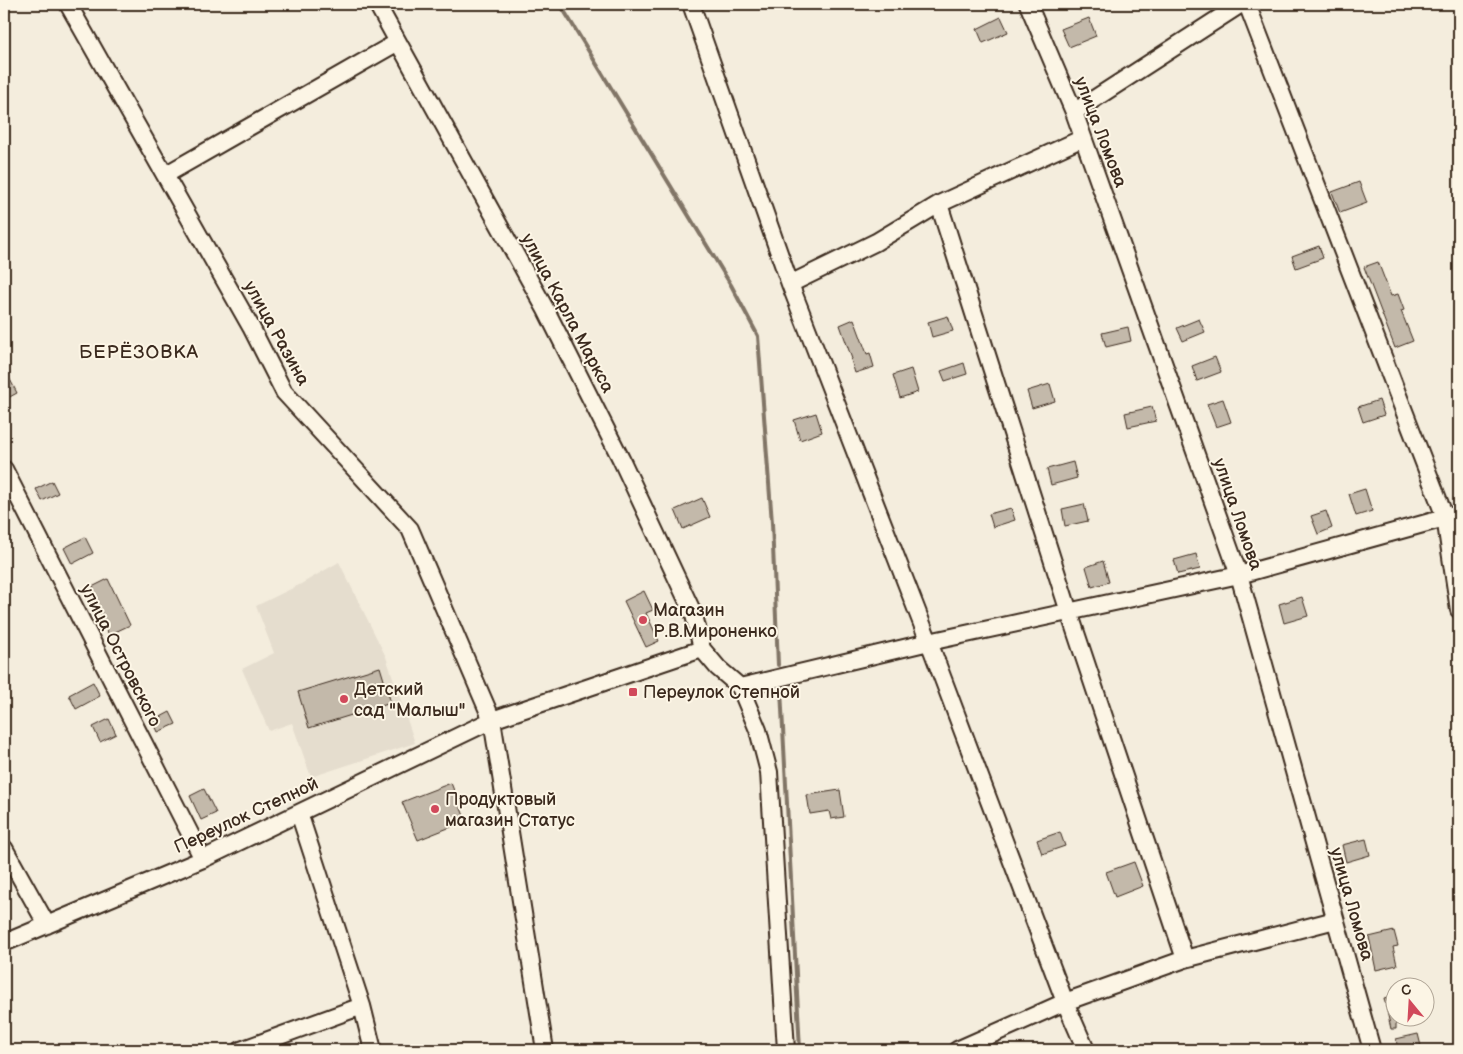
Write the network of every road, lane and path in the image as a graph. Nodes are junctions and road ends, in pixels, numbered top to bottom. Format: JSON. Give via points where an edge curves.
{"nodes":[{"id":1,"x":68,"y":4,"type":"edge"},
{"id":2,"x":377,"y":4,"type":"edge"},
{"id":3,"x":691,"y":4,"type":"edge"},
{"id":4,"x":1028,"y":4,"type":"edge"},
{"id":5,"x":1241,"y":4,"type":"edge"},
{"id":6,"x":1247,"y":4,"type":"edge"},
{"id":7,"x":398,"y":42,"type":"junction"},
{"id":8,"x":1074,"y":112,"type":"junction"},
{"id":9,"x":1083,"y":138,"type":"junction"},
{"id":10,"x":165,"y":175,"type":"junction"},
{"id":11,"x":939,"y":204,"type":"junction"},
{"id":12,"x":790,"y":284,"type":"junction"},
{"id":13,"x":4,"y":470,"type":"edge"},
{"id":14,"x":1452,"y":516,"type":"edge"},
{"id":15,"x":1239,"y":575,"type":"junction"},
{"id":16,"x":1459,"y":610,"type":"edge"},
{"id":17,"x":1069,"y":612,"type":"junction"},
{"id":18,"x":929,"y":642,"type":"junction"},
{"id":19,"x":702,"y":649,"type":"junction"},
{"id":20,"x":740,"y":687,"type":"junction"},
{"id":21,"x":492,"y":720,"type":"junction"},
{"id":22,"x":299,"y":813,"type":"junction"},
{"id":23,"x":4,"y":848,"type":"edge"},
{"id":24,"x":203,"y":859,"type":"junction"},
{"id":25,"x":1335,"y":920,"type":"junction"},
{"id":26,"x":46,"y":925,"type":"junction"},
{"id":27,"x":4,"y":944,"type":"edge"},
{"id":28,"x":1185,"y":959,"type":"junction"},
{"id":29,"x":1065,"y":1002,"type":"junction"},
{"id":30,"x":362,"y":1006,"type":"junction"},
{"id":31,"x":241,"y":1050,"type":"edge"},
{"id":32,"x":372,"y":1050,"type":"edge"},
{"id":33,"x":545,"y":1050,"type":"edge"},
{"id":34,"x":786,"y":1050,"type":"edge"},
{"id":35,"x":957,"y":1050,"type":"edge"},
{"id":36,"x":1086,"y":1050,"type":"edge"},
{"id":37,"x":1372,"y":1050,"type":"edge"}],
"edges":[{"from":1,"to":10,"type":"street","name":"улица Разина"},
{"from":2,"to":7,"type":"street","name":"улица Карла Маркса"},
{"from":3,"to":12,"type":"street"},
{"from":4,"to":8,"type":"street","name":"улица Ломова"},
{"from":5,"to":8,"type":"street"},
{"from":6,"to":14,"type":"street"},
{"from":7,"to":10,"type":"street"},
{"from":7,"to":19,"type":"street","name":"улица Карла Маркса","via":[[546,310],[621,459],[694,614]]},
{"from":8,"to":9,"type":"street","name":"улица Ломова"},
{"from":9,"to":11,"type":"street"},
{"from":9,"to":15,"type":"street","name":"улица Ломова"},
{"from":10,"to":21,"type":"street","name":"улица Разина","via":[[251,326],[284,392],[410,528]]},
{"from":11,"to":12,"type":"street","via":[[876,242]]},
{"from":11,"to":17,"type":"street"},
{"from":12,"to":18,"type":"street"},
{"from":13,"to":24,"type":"street","name":"улица Островского"},
{"from":14,"to":15,"type":"street"},
{"from":14,"to":16,"type":"street"},
{"from":15,"to":17,"type":"street"},
{"from":15,"to":25,"type":"street","name":"улица Ломова"},
{"from":17,"to":18,"type":"street"},
{"from":17,"to":28,"type":"street"},
{"from":18,"to":20,"type":"street"},
{"from":18,"to":29,"type":"street"},
{"from":19,"to":20,"type":"street"},
{"from":19,"to":21,"type":"street","name":"Переулок Степной"},
{"from":20,"to":34,"type":"street","via":[[758,730],[769,772]]},
{"from":21,"to":22,"type":"street","name":"Переулок Степной"},
{"from":21,"to":33,"type":"street","name":"улица Разина"},
{"from":22,"to":24,"type":"street","name":"Переулок Степной"},
{"from":22,"to":30,"type":"street"},
{"from":23,"to":26,"type":"street"},
{"from":24,"to":26,"type":"street","name":"Переулок Степной"},
{"from":25,"to":28,"type":"street"},
{"from":25,"to":37,"type":"street","name":"улица Ломова"},
{"from":26,"to":27,"type":"street","name":"Переулок Степной"},
{"from":28,"to":29,"type":"street"},
{"from":29,"to":35,"type":"street"},
{"from":29,"to":36,"type":"street"},
{"from":30,"to":31,"type":"street"},
{"from":30,"to":32,"type":"street"}]}
